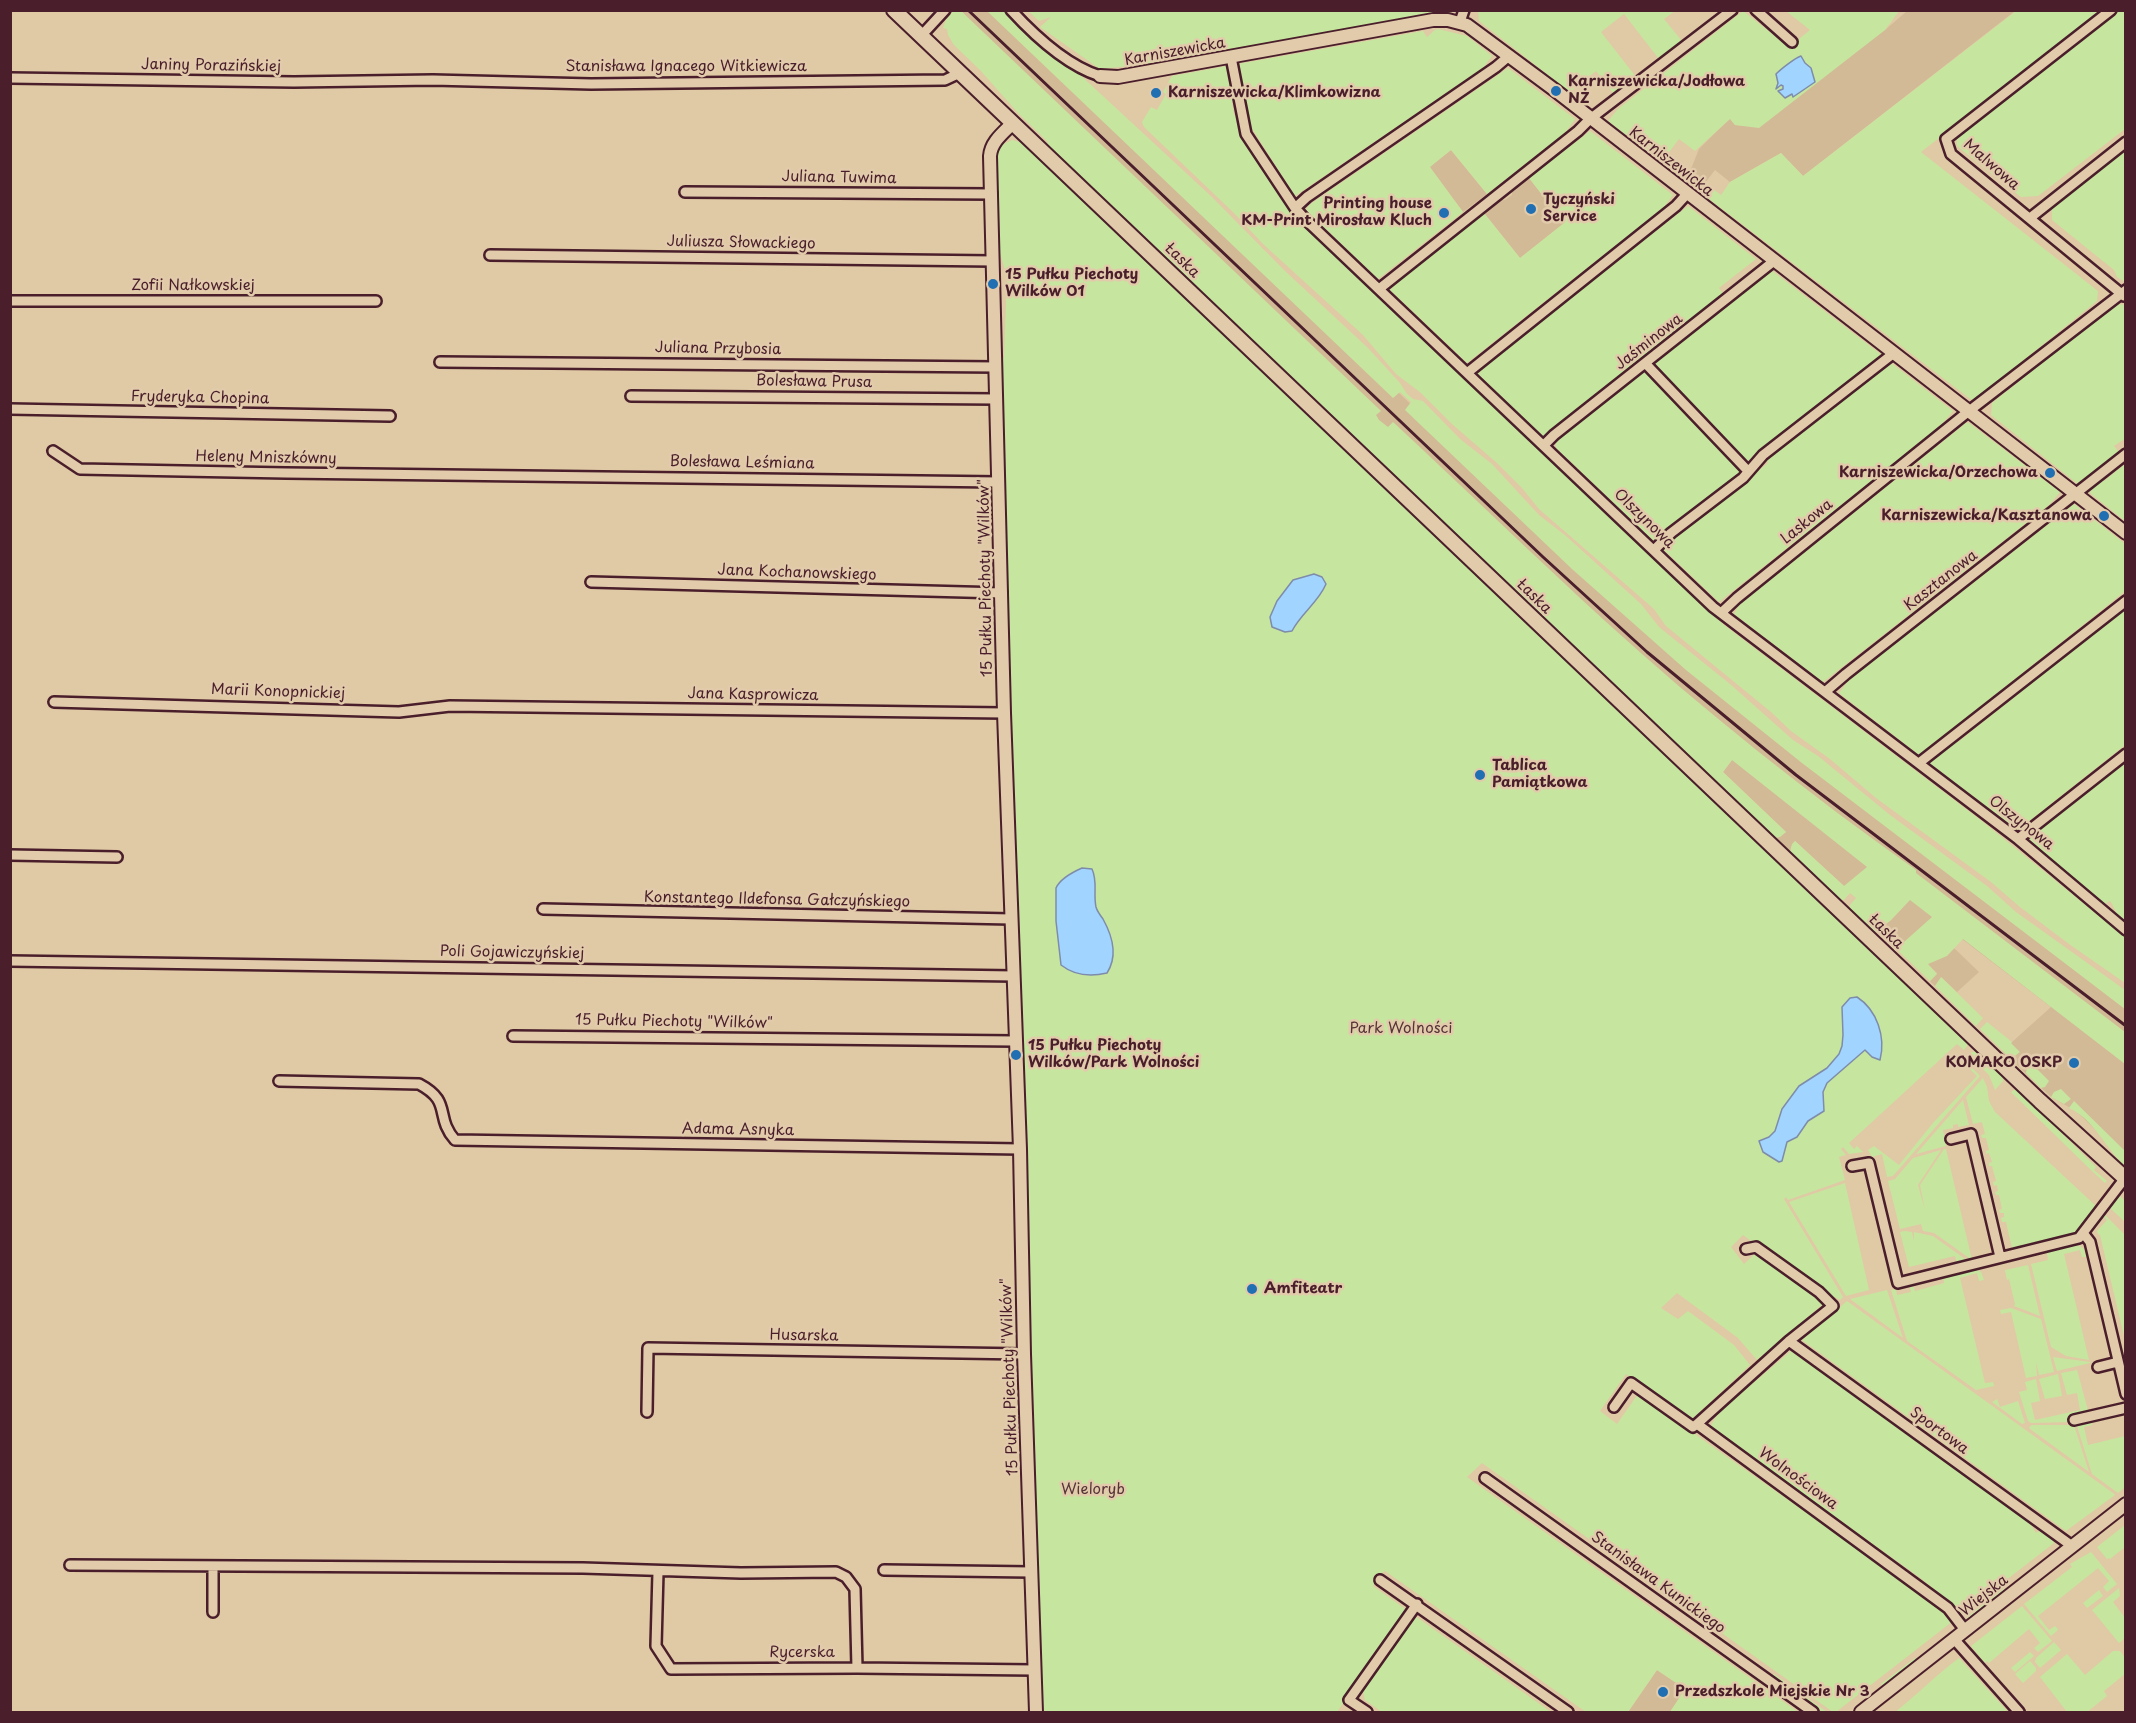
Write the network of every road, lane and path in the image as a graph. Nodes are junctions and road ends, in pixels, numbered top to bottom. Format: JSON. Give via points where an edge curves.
{"nodes":[{"id":1,"x":894,"y":10,"type":"edge"},
{"id":2,"x":945,"y":10,"type":"edge"},
{"id":3,"x":1011,"y":10,"type":"edge"},
{"id":4,"x":1731,"y":10,"type":"edge"},
{"id":5,"x":1756,"y":10,"type":"edge"},
{"id":6,"x":2111,"y":10,"type":"edge"},
{"id":7,"x":1462,"y":16,"type":"edge"},
{"id":8,"x":921,"y":36,"type":"junction"},
{"id":9,"x":1792,"y":42,"type":"dead end"},
{"id":10,"x":1509,"y":56,"type":"junction"},
{"id":11,"x":1231,"y":57,"type":"junction"},
{"id":12,"x":960,"y":73,"type":"junction"},
{"id":13,"x":1100,"y":76,"type":"joint"},
{"id":14,"x":10,"y":78,"type":"edge"},
{"id":15,"x":411,"y":80,"type":"joint"},
{"id":16,"x":1590,"y":119,"type":"junction"},
{"id":17,"x":1013,"y":123,"type":"junction"},
{"id":18,"x":2126,"y":142,"type":"edge"},
{"id":19,"x":685,"y":192,"type":"dead end"},
{"id":20,"x":992,"y":194,"type":"junction"},
{"id":21,"x":1688,"y":194,"type":"junction"},
{"id":22,"x":1295,"y":208,"type":"junction"},
{"id":23,"x":2030,"y":218,"type":"junction"},
{"id":24,"x":490,"y":255,"type":"dead end"},
{"id":25,"x":993,"y":261,"type":"junction"},
{"id":26,"x":1774,"y":261,"type":"junction"},
{"id":27,"x":1378,"y":289,"type":"junction"},
{"id":28,"x":2124,"y":293,"type":"edge"},
{"id":29,"x":10,"y":301,"type":"edge"},
{"id":30,"x":376,"y":301,"type":"dead end"},
{"id":31,"x":1894,"y":353,"type":"junction"},
{"id":32,"x":440,"y":362,"type":"dead end"},
{"id":33,"x":1646,"y":364,"type":"junction"},
{"id":34,"x":996,"y":367,"type":"junction"},
{"id":35,"x":1467,"y":373,"type":"junction"},
{"id":36,"x":631,"y":396,"type":"dead end"},
{"id":37,"x":996,"y":399,"type":"junction"},
{"id":38,"x":10,"y":409,"type":"edge"},
{"id":39,"x":1969,"y":411,"type":"junction"},
{"id":40,"x":390,"y":416,"type":"dead end"},
{"id":41,"x":1544,"y":446,"type":"junction"},
{"id":42,"x":53,"y":452,"type":"dead end"},
{"id":43,"x":2126,"y":454,"type":"edge"},
{"id":44,"x":1749,"y":471,"type":"junction"},
{"id":45,"x":484,"y":476,"type":"joint"},
{"id":46,"x":999,"y":482,"type":"junction"},
{"id":47,"x":2076,"y":494,"type":"junction"},
{"id":48,"x":2126,"y":533,"type":"edge"},
{"id":49,"x":1654,"y":550,"type":"junction"},
{"id":50,"x":591,"y":582,"type":"dead end"},
{"id":51,"x":1002,"y":593,"type":"junction"},
{"id":52,"x":2126,"y":601,"type":"edge"},
{"id":53,"x":1721,"y":613,"type":"junction"},
{"id":54,"x":1825,"y":692,"type":"junction"},
{"id":55,"x":54,"y":702,"type":"dead end"},
{"id":56,"x":501,"y":707,"type":"joint"},
{"id":57,"x":1004,"y":713,"type":"junction"},
{"id":58,"x":2125,"y":755,"type":"edge"},
{"id":59,"x":1919,"y":764,"type":"junction"},
{"id":60,"x":2018,"y":839,"type":"junction"},
{"id":61,"x":10,"y":855,"type":"edge"},
{"id":62,"x":117,"y":857,"type":"dead end"},
{"id":63,"x":543,"y":909,"type":"dead end"},
{"id":64,"x":1011,"y":919,"type":"junction"},
{"id":65,"x":2126,"y":930,"type":"edge"},
{"id":66,"x":10,"y":961,"type":"edge"},
{"id":67,"x":1014,"y":976,"type":"junction"},
{"id":68,"x":513,"y":1036,"type":"dead end"},
{"id":69,"x":1015,"y":1041,"type":"junction"},
{"id":70,"x":279,"y":1080,"type":"dead end"},
{"id":71,"x":1951,"y":1139,"type":"dead end"},
{"id":72,"x":1020,"y":1149,"type":"junction"},
{"id":73,"x":1852,"y":1166,"type":"dead end"},
{"id":74,"x":2125,"y":1179,"type":"edge"},
{"id":75,"x":2083,"y":1233,"type":"junction"},
{"id":76,"x":1746,"y":1249,"type":"dead end"},
{"id":77,"x":2000,"y":1257,"type":"junction"},
{"id":78,"x":1789,"y":1341,"type":"junction"},
{"id":79,"x":1024,"y":1354,"type":"junction"},
{"id":80,"x":2118,"y":1362,"type":"junction"},
{"id":81,"x":2098,"y":1367,"type":"dead end"},
{"id":82,"x":2126,"y":1394,"type":"edge"},
{"id":83,"x":1614,"y":1407,"type":"dead end"},
{"id":84,"x":2126,"y":1408,"type":"edge"},
{"id":85,"x":647,"y":1412,"type":"dead end"},
{"id":86,"x":2074,"y":1420,"type":"dead end"},
{"id":87,"x":1697,"y":1424,"type":"junction"},
{"id":88,"x":1485,"y":1478,"type":"dead end"},
{"id":89,"x":2126,"y":1504,"type":"edge"},
{"id":90,"x":2072,"y":1546,"type":"junction"},
{"id":91,"x":70,"y":1565,"type":"dead end"},
{"id":92,"x":213,"y":1566,"type":"junction"},
{"id":93,"x":884,"y":1570,"type":"dead end"},
{"id":94,"x":658,"y":1572,"type":"junction"},
{"id":95,"x":1030,"y":1572,"type":"junction"},
{"id":96,"x":1380,"y":1580,"type":"dead end"},
{"id":97,"x":1417,"y":1604,"type":"junction"},
{"id":98,"x":213,"y":1612,"type":"dead end"},
{"id":99,"x":1965,"y":1630,"type":"junction"},
{"id":100,"x":1954,"y":1639,"type":"junction"},
{"id":101,"x":858,"y":1668,"type":"junction"},
{"id":102,"x":1034,"y":1670,"type":"junction"},
{"id":103,"x":1036,"y":1713,"type":"edge"},
{"id":104,"x":1367,"y":1713,"type":"edge"},
{"id":105,"x":1568,"y":1713,"type":"edge"},
{"id":106,"x":1814,"y":1713,"type":"edge"},
{"id":107,"x":1861,"y":1713,"type":"edge"},
{"id":108,"x":2019,"y":1713,"type":"edge"}],
"edges":[{"from":1,"to":8,"type":"main road","name":"Łaska"},
{"from":2,"to":8,"type":"street"},
{"from":3,"to":13,"type":"street","name":"Karniszewicka","via":[[1035,35],[1083,69]]},
{"from":4,"to":16,"type":"street"},
{"from":5,"to":9,"type":"street"},
{"from":6,"to":23,"type":"street","name":"Malwowa","via":[[1946,139],[1951,154]]},
{"from":7,"to":10,"type":"street","name":"Karniszewicka"},
{"from":7,"to":11,"type":"street","name":"Karniszewicka"},
{"from":8,"to":12,"type":"main road","name":"Łaska"},
{"from":10,"to":16,"type":"street","name":"Karniszewicka"},
{"from":10,"to":22,"type":"street"},
{"from":11,"to":13,"type":"street","name":"Karniszewicka","via":[[1118,78]]},
{"from":11,"to":22,"type":"street","name":"Olszynowa","via":[[1246,134]]},
{"from":12,"to":15,"type":"street","name":"Stanisława Ignacego Witkiewicza","via":[[945,80],[591,84]]},
{"from":12,"to":17,"type":"main road","name":"Łaska"},
{"from":14,"to":15,"type":"street","name":"Janiny Porazińskiej"},
{"from":16,"to":21,"type":"street","name":"Karniszewicka"},
{"from":16,"to":27,"type":"street"},
{"from":17,"to":20,"type":"street","name":"15 Pułku Piechoty \"Wilków\"","via":[[990,149]]},
{"from":17,"to":74,"type":"main road","name":"Łaska"},
{"from":18,"to":23,"type":"street"},
{"from":19,"to":20,"type":"street","name":"Juliana Tuwima"},
{"from":20,"to":25,"type":"street","name":"15 Pułku Piechoty \"Wilków\""},
{"from":21,"to":26,"type":"street","name":"Karniszewicka"},
{"from":21,"to":35,"type":"street"},
{"from":22,"to":27,"type":"street","name":"Olszynowa"},
{"from":23,"to":28,"type":"street","name":"Malwowa"},
{"from":24,"to":25,"type":"street","name":"Juliusza Słowackiego"},
{"from":25,"to":34,"type":"street","name":"15 Pułku Piechoty \"Wilków\""},
{"from":26,"to":31,"type":"street","name":"Karniszewicka"},
{"from":26,"to":33,"type":"street","name":"Jaśminowa"},
{"from":27,"to":35,"type":"street","name":"Olszynowa"},
{"from":28,"to":39,"type":"street","name":"Laskowa"},
{"from":29,"to":30,"type":"street","name":"Zofii Nałkowskiej"},
{"from":31,"to":39,"type":"street","name":"Karniszewicka"},
{"from":31,"to":44,"type":"street","via":[[1762,455]]},
{"from":32,"to":34,"type":"street","name":"Juliana Przybosia"},
{"from":33,"to":41,"type":"street","name":"Jaśminowa"},
{"from":33,"to":44,"type":"street"},
{"from":34,"to":37,"type":"street","name":"15 Pułku Piechoty \"Wilków\""},
{"from":35,"to":41,"type":"street","name":"Olszynowa"},
{"from":36,"to":37,"type":"street","name":"Bolesława Prusa"},
{"from":37,"to":46,"type":"street","name":"15 Pułku Piechoty \"Wilków\""},
{"from":38,"to":40,"type":"street","name":"Fryderyka Chopina"},
{"from":39,"to":47,"type":"street","name":"Karniszewicka"},
{"from":39,"to":53,"type":"street","name":"Laskowa"},
{"from":41,"to":49,"type":"street","name":"Olszynowa"},
{"from":42,"to":45,"type":"street","name":"Heleny Mniszkówny","via":[[80,469]]},
{"from":43,"to":47,"type":"street","name":"Kasztanowa"},
{"from":44,"to":49,"type":"street"},
{"from":45,"to":46,"type":"street","name":"Bolesława Leśmiana"},
{"from":46,"to":51,"type":"street","name":"15 Pułku Piechoty \"Wilków\""},
{"from":47,"to":48,"type":"street","name":"Karniszewicka"},
{"from":47,"to":54,"type":"street","name":"Kasztanowa"},
{"from":49,"to":53,"type":"street","name":"Olszynowa"},
{"from":50,"to":51,"type":"street","name":"Jana Kochanowskiego"},
{"from":51,"to":57,"type":"street","name":"15 Pułku Piechoty \"Wilków\""},
{"from":52,"to":59,"type":"street"},
{"from":53,"to":54,"type":"street","name":"Olszynowa"},
{"from":54,"to":59,"type":"street","name":"Olszynowa"},
{"from":55,"to":56,"type":"street","name":"Marii Konopnickiej","via":[[399,712],[450,706]]},
{"from":56,"to":57,"type":"street","name":"Jana Kasprowicza"},
{"from":57,"to":64,"type":"street","name":"15 Pułku Piechoty \"Wilków\""},
{"from":58,"to":60,"type":"street"},
{"from":59,"to":60,"type":"street","name":"Olszynowa"},
{"from":60,"to":65,"type":"street","name":"Olszynowa"},
{"from":61,"to":62,"type":"street"},
{"from":63,"to":64,"type":"street","name":"Konstantego Ildefonsa Gałczyńskiego"},
{"from":64,"to":67,"type":"street","name":"15 Pułku Piechoty \"Wilków\""},
{"from":66,"to":67,"type":"street","name":"Poli Gojawiczyńskiej"},
{"from":67,"to":69,"type":"street","name":"15 Pułku Piechoty \"Wilków\""},
{"from":68,"to":69,"type":"street","name":"15 Pułku Piechoty \"Wilków\""},
{"from":69,"to":72,"type":"street","name":"15 Pułku Piechoty \"Wilków\""},
{"from":70,"to":72,"type":"street","name":"Adama Asnyka","via":[[419,1084],[440,1100],[447,1130],[455,1140]]},
{"from":71,"to":77,"type":"street","via":[[1971,1134]]},
{"from":72,"to":79,"type":"street","name":"15 Pułku Piechoty \"Wilków\""},
{"from":73,"to":77,"type":"street","via":[[1869,1163],[1898,1283]]},
{"from":74,"to":75,"type":"street"},
{"from":75,"to":77,"type":"street","via":[[2079,1238]]},
{"from":75,"to":80,"type":"street","via":[[2090,1242]]},
{"from":76,"to":78,"type":"street","via":[[1756,1247],[1833,1306]]},
{"from":78,"to":87,"type":"street"},
{"from":78,"to":90,"type":"street","name":"Sportowa"},
{"from":79,"to":85,"type":"street","name":"Husarska","via":[[648,1348]]},
{"from":79,"to":95,"type":"street","name":"15 Pułku Piechoty \"Wilków\""},
{"from":80,"to":81,"type":"street"},
{"from":80,"to":82,"type":"street"},
{"from":83,"to":87,"type":"street","name":"Wolnościowa","via":[[1631,1383],[1694,1427]]},
{"from":84,"to":86,"type":"street"},
{"from":87,"to":99,"type":"street","name":"Wolnościowa","via":[[1948,1608]]},
{"from":88,"to":106,"type":"street","name":"Stanisława Kunickiego"},
{"from":89,"to":90,"type":"street","name":"Wiejska"},
{"from":90,"to":99,"type":"street","name":"Wiejska"},
{"from":91,"to":92,"type":"street"},
{"from":92,"to":94,"type":"street"},
{"from":92,"to":98,"type":"street"},
{"from":93,"to":95,"type":"street"},
{"from":94,"to":101,"type":"street","via":[[836,1572],[855,1589]]},
{"from":94,"to":101,"type":"street","name":"Rycerska","via":[[656,1646],[671,1669]]},
{"from":95,"to":102,"type":"street","name":"15 Pułku Piechoty \"Wilków\""},
{"from":96,"to":97,"type":"street"},
{"from":97,"to":104,"type":"street","via":[[1349,1700]]},
{"from":97,"to":105,"type":"street"},
{"from":99,"to":100,"type":"street","name":"Wiejska"},
{"from":100,"to":107,"type":"street","name":"Wiejska"},
{"from":100,"to":108,"type":"street"},
{"from":101,"to":102,"type":"street","name":"Rycerska"},
{"from":102,"to":103,"type":"street","name":"15 Pułku Piechoty \"Wilków\""}]}
